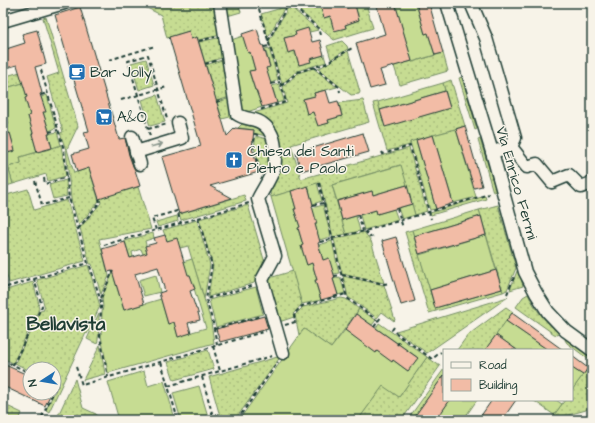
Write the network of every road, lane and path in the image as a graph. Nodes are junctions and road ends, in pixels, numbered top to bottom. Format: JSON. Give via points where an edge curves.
{"nodes":[{"id":1,"x":64,"y":3,"type":"edge"},
{"id":2,"x":220,"y":3,"type":"edge"},
{"id":3,"x":289,"y":3,"type":"edge"},
{"id":4,"x":447,"y":3,"type":"edge"},
{"id":5,"x":471,"y":3,"type":"edge"},
{"id":6,"x":259,"y":9,"type":"dead end"},
{"id":7,"x":3,"y":21,"type":"edge"},
{"id":8,"x":225,"y":35,"type":"junction"},
{"id":9,"x":320,"y":35,"type":"dead end"},
{"id":10,"x":199,"y":41,"type":"dead end"},
{"id":11,"x":268,"y":41,"type":"junction"},
{"id":12,"x":156,"y":46,"type":"dead end"},
{"id":13,"x":270,"y":46,"type":"junction"},
{"id":14,"x":264,"y":47,"type":"dead end"},
{"id":15,"x":352,"y":48,"type":"dead end"},
{"id":16,"x":109,"y":60,"type":"dead end"},
{"id":17,"x":314,"y":67,"type":"junction"},
{"id":18,"x":41,"y":70,"type":"dead end"},
{"id":19,"x":280,"y":82,"type":"junction"},
{"id":20,"x":271,"y":84,"type":"dead end"},
{"id":21,"x":167,"y":86,"type":"dead end"},
{"id":22,"x":282,"y":86,"type":"junction"},
{"id":23,"x":158,"y":89,"type":"junction"},
{"id":24,"x":340,"y":92,"type":"dead end"},
{"id":25,"x":48,"y":93,"type":"junction"},
{"id":26,"x":41,"y":95,"type":"dead end"},
{"id":27,"x":138,"y":95,"type":"junction"},
{"id":28,"x":121,"y":100,"type":"dead end"},
{"id":29,"x":239,"y":116,"type":"junction"},
{"id":30,"x":173,"y":124,"type":"junction"},
{"id":31,"x":148,"y":129,"type":"junction"},
{"id":32,"x":58,"y":130,"type":"junction"},
{"id":33,"x":49,"y":132,"type":"dead end"},
{"id":34,"x":132,"y":137,"type":"dead end"},
{"id":35,"x":274,"y":140,"type":"junction"},
{"id":36,"x":173,"y":141,"type":"junction"},
{"id":37,"x":153,"y":146,"type":"junction"},
{"id":38,"x":511,"y":147,"type":"junction"},
{"id":39,"x":136,"y":152,"type":"junction"},
{"id":40,"x":382,"y":152,"type":"dead end"},
{"id":41,"x":492,"y":152,"type":"junction"},
{"id":42,"x":140,"y":164,"type":"dead end"},
{"id":43,"x":67,"y":177,"type":"junction"},
{"id":44,"x":44,"y":178,"type":"dead end"},
{"id":45,"x":35,"y":181,"type":"dead end"},
{"id":46,"x":319,"y":183,"type":"dead end"},
{"id":47,"x":592,"y":183,"type":"edge"},
{"id":48,"x":264,"y":186,"type":"junction"},
{"id":49,"x":489,"y":194,"type":"dead end"},
{"id":50,"x":69,"y":198,"type":"junction"},
{"id":51,"x":99,"y":199,"type":"dead end"},
{"id":52,"x":258,"y":200,"type":"junction"},
{"id":53,"x":324,"y":203,"type":"junction"},
{"id":54,"x":313,"y":206,"type":"dead end"},
{"id":55,"x":397,"y":208,"type":"dead end"},
{"id":56,"x":429,"y":212,"type":"junction"},
{"id":57,"x":358,"y":215,"type":"dead end"},
{"id":58,"x":198,"y":218,"type":"junction"},
{"id":59,"x":431,"y":219,"type":"dead end"},
{"id":60,"x":401,"y":220,"type":"junction"},
{"id":61,"x":180,"y":223,"type":"junction"},
{"id":62,"x":403,"y":228,"type":"dead end"},
{"id":63,"x":78,"y":229,"type":"junction"},
{"id":64,"x":156,"y":230,"type":"junction"},
{"id":65,"x":364,"y":231,"type":"junction"},
{"id":66,"x":375,"y":236,"type":"dead end"},
{"id":67,"x":332,"y":238,"type":"junction"},
{"id":68,"x":320,"y":242,"type":"dead end"},
{"id":69,"x":104,"y":245,"type":"dead end"},
{"id":70,"x":88,"y":263,"type":"junction"},
{"id":71,"x":524,"y":267,"type":"junction"},
{"id":72,"x":113,"y":271,"type":"dead end"},
{"id":73,"x":3,"y":273,"type":"edge"},
{"id":74,"x":341,"y":275,"type":"junction"},
{"id":75,"x":334,"y":276,"type":"dead end"},
{"id":76,"x":34,"y":279,"type":"junction"},
{"id":77,"x":263,"y":282,"type":"junction"},
{"id":78,"x":388,"y":282,"type":"dead end"},
{"id":79,"x":346,"y":294,"type":"junction"},
{"id":80,"x":507,"y":294,"type":"dead end"},
{"id":81,"x":338,"y":296,"type":"junction"},
{"id":82,"x":347,"y":298,"type":"junction"},
{"id":83,"x":100,"y":299,"type":"junction"},
{"id":84,"x":206,"y":299,"type":"junction"},
{"id":85,"x":272,"y":313,"type":"junction"},
{"id":86,"x":381,"y":317,"type":"dead end"},
{"id":87,"x":378,"y":321,"type":"junction"},
{"id":88,"x":374,"y":327,"type":"dead end"},
{"id":89,"x":394,"y":327,"type":"dead end"},
{"id":90,"x":276,"y":328,"type":"junction"},
{"id":91,"x":214,"y":329,"type":"junction"},
{"id":92,"x":402,"y":337,"type":"junction"},
{"id":93,"x":217,"y":345,"type":"junction"},
{"id":94,"x":397,"y":345,"type":"dead end"},
{"id":95,"x":213,"y":346,"type":"junction"},
{"id":96,"x":592,"y":350,"type":"edge"},
{"id":97,"x":283,"y":352,"type":"junction"},
{"id":98,"x":442,"y":352,"type":"dead end"},
{"id":99,"x":3,"y":360,"type":"edge"},
{"id":100,"x":161,"y":362,"type":"junction"},
{"id":101,"x":13,"y":365,"type":"junction"},
{"id":102,"x":76,"y":366,"type":"dead end"},
{"id":103,"x":22,"y":369,"type":"edge"},
{"id":104,"x":220,"y":371,"type":"junction"},
{"id":105,"x":202,"y":376,"type":"junction"},
{"id":106,"x":108,"y":377,"type":"junction"},
{"id":107,"x":168,"y":386,"type":"junction"},
{"id":108,"x":50,"y":401,"type":"edge"},
{"id":109,"x":42,"y":417,"type":"dead end"},
{"id":110,"x":178,"y":420,"type":"edge"},
{"id":111,"x":214,"y":420,"type":"edge"},
{"id":112,"x":237,"y":420,"type":"edge"}],
"edges":[{"from":1,"to":7,"type":"street"},
{"from":2,"to":8,"type":"street"},
{"from":3,"to":9,"type":"path","via":[[318,28]]},
{"from":3,"to":11,"type":"path"},
{"from":4,"to":41,"type":"street","name":"Via Enrico Fermi"},
{"from":5,"to":38,"type":"street","via":[[486,38],[515,138]]},
{"from":6,"to":11,"type":"path"},
{"from":8,"to":10,"type":"path"},
{"from":8,"to":29,"type":"street"},
{"from":11,"to":13,"type":"path"},
{"from":12,"to":16,"type":"path"},
{"from":13,"to":14,"type":"path"},
{"from":13,"to":19,"type":"path"},
{"from":15,"to":17,"type":"path","via":[[325,64]]},
{"from":17,"to":22,"type":"path","via":[[298,72]]},
{"from":17,"to":24,"type":"path","via":[[338,87]]},
{"from":18,"to":25,"type":"path"},
{"from":19,"to":20,"type":"path"},
{"from":19,"to":22,"type":"path"},
{"from":21,"to":23,"type":"path"},
{"from":22,"to":29,"type":"path","via":[[286,102]]},
{"from":23,"to":27,"type":"path"},
{"from":23,"to":27,"type":"path","via":[[148,55],[128,61]]},
{"from":23,"to":30,"type":"path"},
{"from":25,"to":26,"type":"path"},
{"from":25,"to":32,"type":"path"},
{"from":27,"to":28,"type":"path"},
{"from":27,"to":31,"type":"path"},
{"from":29,"to":35,"type":"street","via":[[263,124]]},
{"from":30,"to":31,"type":"path"},
{"from":30,"to":36,"type":"path"},
{"from":30,"to":36,"type":"street","via":[[182,138]]},
{"from":31,"to":37,"type":"path"},
{"from":32,"to":33,"type":"path"},
{"from":32,"to":43,"type":"path","via":[[64,150]]},
{"from":34,"to":39,"type":"street"},
{"from":35,"to":48,"type":"street","via":[[274,167]]},
{"from":35,"to":48,"type":"path","via":[[255,134],[253,147]]},
{"from":37,"to":36,"type":"street","one_way":true},
{"from":37,"to":39,"type":"street"},
{"from":38,"to":41,"type":"street"},
{"from":38,"to":47,"type":"street","via":[[527,167],[537,164],[552,182],[568,175],[581,186]]},
{"from":39,"to":42,"type":"street"},
{"from":40,"to":56,"type":"path","via":[[383,154],[410,146]]},
{"from":41,"to":71,"type":"street","name":"Via Enrico Fermi"},
{"from":43,"to":44,"type":"path","via":[[45,184]]},
{"from":43,"to":50,"type":"path"},
{"from":45,"to":50,"type":"path","via":[[42,205]]},
{"from":46,"to":53,"type":"path"},
{"from":48,"to":52,"type":"street"},
{"from":49,"to":56,"type":"path"},
{"from":50,"to":63,"type":"path"},
{"from":51,"to":63,"type":"path","via":[[100,202]]},
{"from":52,"to":58,"type":"path"},
{"from":52,"to":77,"type":"street","via":[[275,256]]},
{"from":53,"to":54,"type":"path"},
{"from":53,"to":67,"type":"path"},
{"from":55,"to":60,"type":"path"},
{"from":56,"to":59,"type":"path"},
{"from":56,"to":60,"type":"path"},
{"from":57,"to":65,"type":"path"},
{"from":58,"to":61,"type":"path"},
{"from":58,"to":84,"type":"path","via":[[212,265]]},
{"from":60,"to":62,"type":"path"},
{"from":60,"to":65,"type":"path"},
{"from":61,"to":64,"type":"path"},
{"from":61,"to":64,"type":"path","via":[[177,211],[152,218]]},
{"from":63,"to":70,"type":"path"},
{"from":64,"to":69,"type":"path"},
{"from":65,"to":66,"type":"path","via":[[370,237]]},
{"from":65,"to":67,"type":"path"},
{"from":67,"to":68,"type":"path"},
{"from":67,"to":74,"type":"path"},
{"from":70,"to":76,"type":"path"},
{"from":70,"to":83,"type":"path"},
{"from":71,"to":80,"type":"path","via":[[517,269]]},
{"from":71,"to":96,"type":"street","name":"Via Enrico Fermi","via":[[548,312],[566,331]]},
{"from":72,"to":83,"type":"path"},
{"from":73,"to":76,"type":"path","via":[[7,287]]},
{"from":74,"to":75,"type":"path"},
{"from":74,"to":78,"type":"path","via":[[384,284]]},
{"from":74,"to":79,"type":"path"},
{"from":76,"to":101,"type":"path","via":[[42,306]]},
{"from":77,"to":84,"type":"path"},
{"from":77,"to":85,"type":"street"},
{"from":79,"to":81,"type":"path"},
{"from":79,"to":82,"type":"path"},
{"from":81,"to":82,"type":"path"},
{"from":81,"to":90,"type":"path","via":[[302,306],[294,314],[295,322]]},
{"from":82,"to":87,"type":"path"},
{"from":83,"to":106,"type":"path","via":[[100,337]]},
{"from":84,"to":91,"type":"path"},
{"from":85,"to":90,"type":"street"},
{"from":85,"to":91,"type":"path"},
{"from":86,"to":87,"type":"path"},
{"from":87,"to":88,"type":"path"},
{"from":89,"to":92,"type":"path","via":[[392,330]]},
{"from":90,"to":93,"type":"path"},
{"from":90,"to":97,"type":"street"},
{"from":91,"to":93,"type":"path"},
{"from":92,"to":94,"type":"path"},
{"from":92,"to":98,"type":"path","via":[[432,358]]},
{"from":93,"to":95,"type":"path"},
{"from":95,"to":100,"type":"path"},
{"from":95,"to":104,"type":"path"},
{"from":97,"to":104,"type":"path"},
{"from":97,"to":112,"type":"path"},
{"from":99,"to":101,"type":"path"},
{"from":100,"to":106,"type":"path"},
{"from":100,"to":107,"type":"path"},
{"from":101,"to":103,"type":"path"},
{"from":102,"to":106,"type":"path","via":[[82,385]]},
{"from":104,"to":105,"type":"path"},
{"from":105,"to":107,"type":"path"},
{"from":105,"to":111,"type":"path"},
{"from":107,"to":110,"type":"path"},
{"from":108,"to":109,"type":"path"}]}
